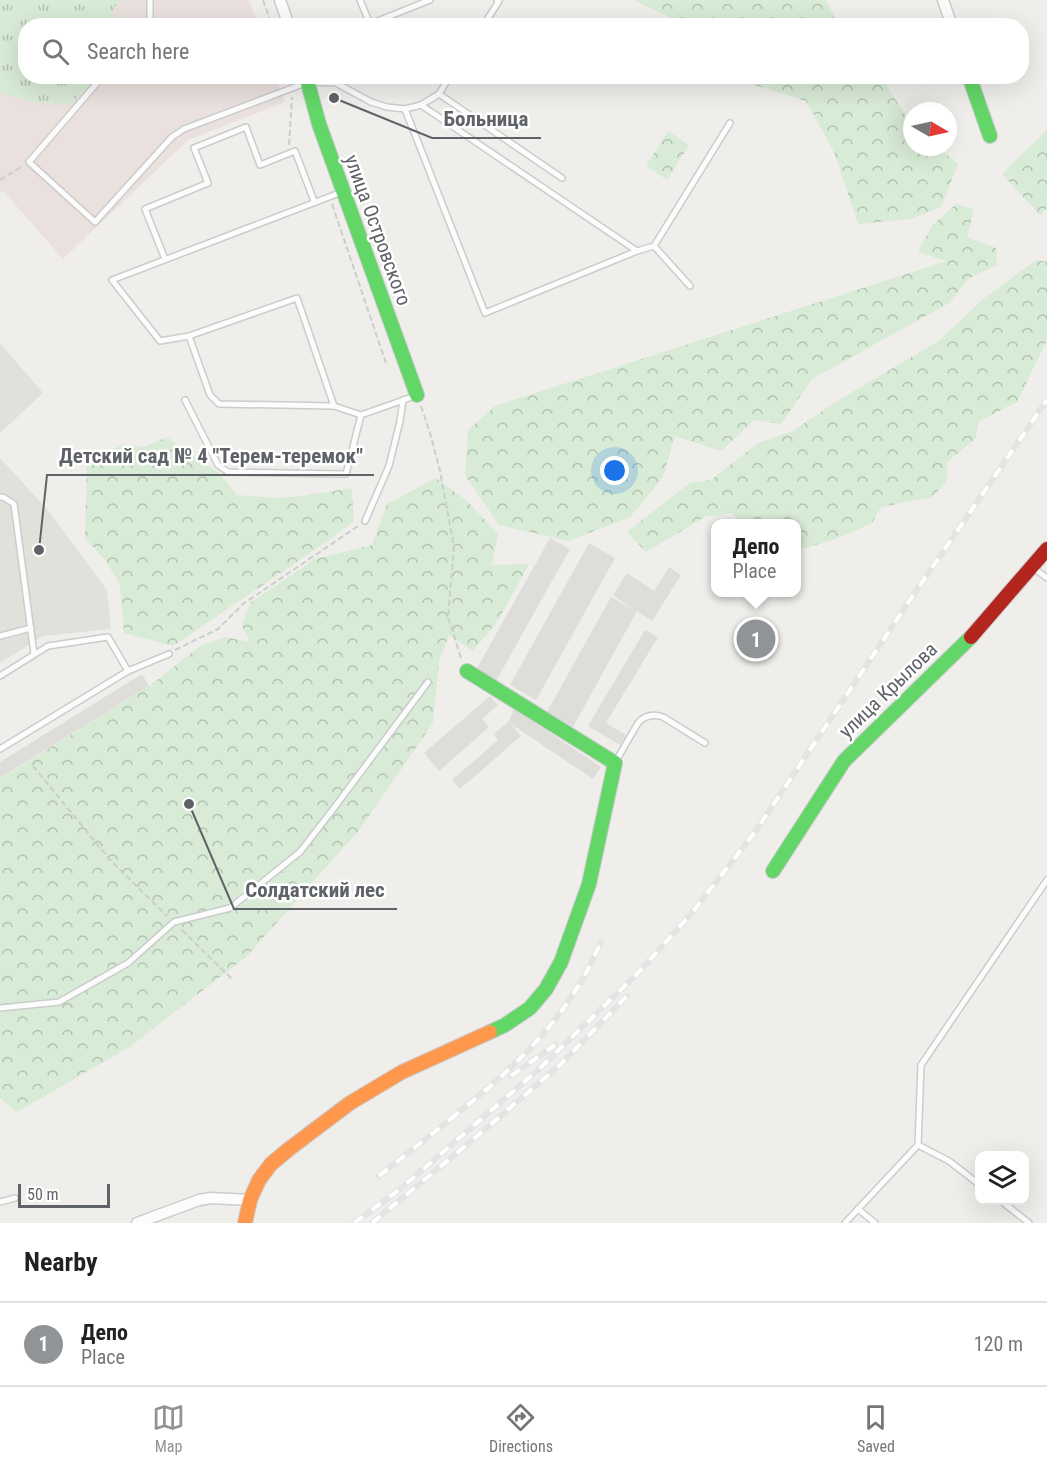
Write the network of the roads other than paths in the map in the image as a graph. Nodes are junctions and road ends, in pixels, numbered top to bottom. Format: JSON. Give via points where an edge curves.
{"nodes":[{"id":1,"x":150,"y":0,"type":"edge"},
{"id":2,"x":280,"y":0,"type":"edge"},
{"id":3,"x":360,"y":0,"type":"edge"},
{"id":4,"x":430,"y":0,"type":"edge"},
{"id":5,"x":497,"y":0,"type":"edge"},
{"id":6,"x":943,"y":0,"type":"edge"},
{"id":7,"x":150,"y":18,"type":"edge"},
{"id":8,"x":286,"y":18,"type":"edge"},
{"id":9,"x":366,"y":18,"type":"edge"},
{"id":10,"x":385,"y":18,"type":"edge"},
{"id":11,"x":488,"y":18,"type":"edge"},
{"id":12,"x":949,"y":18,"type":"edge"},
{"id":13,"x":96,"y":84,"type":"edge"},
{"id":14,"x":300,"y":84,"type":"edge"},
{"id":15,"x":308,"y":84,"type":"edge"},
{"id":16,"x":342,"y":84,"type":"edge"},
{"id":17,"x":445,"y":84,"type":"edge"},
{"id":18,"x":972,"y":84,"type":"edge"},
{"id":19,"x":439,"y":94,"type":"junction"},
{"id":20,"x":421,"y":105,"type":"junction"},
{"id":21,"x":405,"y":109,"type":"junction"},
{"id":22,"x":730,"y":123,"type":"dead end"},
{"id":23,"x":990,"y":136,"type":"dead end"},
{"id":24,"x":562,"y":178,"type":"dead end"},
{"id":25,"x":344,"y":191,"type":"junction"},
{"id":26,"x":314,"y":201,"type":"junction"},
{"id":27,"x":654,"y":246,"type":"junction"},
{"id":28,"x":637,"y":251,"type":"junction"},
{"id":29,"x":165,"y":259,"type":"junction"},
{"id":30,"x":690,"y":286,"type":"dead end"},
{"id":31,"x":189,"y":336,"type":"junction"},
{"id":32,"x":417,"y":395,"type":"joint"},
{"id":33,"x":185,"y":400,"type":"dead end"},
{"id":34,"x":403,"y":400,"type":"junction"},
{"id":35,"x":334,"y":406,"type":"junction"},
{"id":36,"x":361,"y":415,"type":"junction"},
{"id":37,"x":0,"y":497,"type":"edge"},
{"id":38,"x":365,"y":521,"type":"road end"},
{"id":39,"x":1047,"y":549,"type":"edge"},
{"id":40,"x":1031,"y":566,"type":"junction"},
{"id":41,"x":1047,"y":578,"type":"edge"},
{"id":42,"x":31,"y":628,"type":"junction"},
{"id":43,"x":0,"y":636,"type":"edge"},
{"id":44,"x":34,"y":654,"type":"junction"},
{"id":45,"x":169,"y":654,"type":"road end"},
{"id":46,"x":128,"y":671,"type":"junction"},
{"id":47,"x":467,"y":671,"type":"road end"},
{"id":48,"x":0,"y":676,"type":"edge"},
{"id":49,"x":428,"y":682,"type":"dead end"},
{"id":50,"x":705,"y":743,"type":"dead end"},
{"id":51,"x":0,"y":749,"type":"edge"},
{"id":52,"x":615,"y":763,"type":"junction"},
{"id":53,"x":772,"y":871,"type":"dead end"},
{"id":54,"x":1047,"y":880,"type":"edge"},
{"id":55,"x":0,"y":1008,"type":"edge"},
{"id":56,"x":918,"y":1145,"type":"junction"},
{"id":57,"x":975,"y":1181,"type":"edge"},
{"id":58,"x":15,"y":1198,"type":"dead end"},
{"id":59,"x":250,"y":1200,"type":"junction"},
{"id":60,"x":0,"y":1202,"type":"edge"},
{"id":61,"x":1006,"y":1205,"type":"edge"},
{"id":62,"x":858,"y":1209,"type":"junction"},
{"id":63,"x":137,"y":1223,"type":"edge"},
{"id":64,"x":245,"y":1223,"type":"edge"},
{"id":65,"x":845,"y":1223,"type":"edge"},
{"id":66,"x":875,"y":1223,"type":"edge"},
{"id":67,"x":1029,"y":1223,"type":"edge"}],
"edges":[{"from":1,"to":7,"type":"lane"},
{"from":2,"to":8,"type":"street"},
{"from":3,"to":9,"type":"lane"},
{"from":4,"to":10,"type":"lane"},
{"from":5,"to":11,"type":"lane"},
{"from":6,"to":12,"type":"street"},
{"from":13,"to":14,"type":"lane","via":[[29,162],[95,222],[172,137]]},
{"from":15,"to":25,"type":"street","name":"улица Островского"},
{"from":16,"to":21,"type":"lane","via":[[379,105]]},
{"from":17,"to":19,"type":"lane"},
{"from":18,"to":23,"type":"street"},
{"from":19,"to":20,"type":"lane"},
{"from":19,"to":24,"type":"lane"},
{"from":20,"to":21,"type":"lane"},
{"from":20,"to":28,"type":"lane"},
{"from":21,"to":28,"type":"lane","via":[[486,313]]},
{"from":22,"to":27,"type":"lane"},
{"from":25,"to":26,"type":"lane"},
{"from":25,"to":32,"type":"street","name":"улица Островского"},
{"from":26,"to":29,"type":"lane"},
{"from":26,"to":29,"type":"lane","via":[[295,151],[260,165],[246,127],[194,148],[208,183],[145,209]]},
{"from":27,"to":28,"type":"lane"},
{"from":27,"to":30,"type":"lane"},
{"from":29,"to":31,"type":"lane","via":[[112,280],[160,341]]},
{"from":31,"to":35,"type":"lane","via":[[210,395],[219,404]]},
{"from":31,"to":35,"type":"lane","via":[[297,298]]},
{"from":32,"to":34,"type":"lane"},
{"from":33,"to":36,"type":"lane","via":[[218,465],[228,472],[346,474]]},
{"from":34,"to":36,"type":"lane"},
{"from":34,"to":38,"type":"lane","via":[[389,466]]},
{"from":35,"to":36,"type":"lane"},
{"from":37,"to":42,"type":"lane","via":[[14,504]]},
{"from":39,"to":40,"type":"street","name":"улица Крылова"},
{"from":40,"to":41,"type":"lane"},
{"from":40,"to":53,"type":"street","name":"улица Крылова","via":[[978,630],[844,761]]},
{"from":42,"to":43,"type":"lane"},
{"from":42,"to":44,"type":"lane"},
{"from":44,"to":46,"type":"lane","via":[[48,646],[108,637]]},
{"from":44,"to":48,"type":"lane"},
{"from":45,"to":46,"type":"lane"},
{"from":46,"to":51,"type":"lane"},
{"from":47,"to":52,"type":"street"},
{"from":49,"to":55,"type":"lane","via":[[300,852],[230,908],[174,922],[128,963],[59,1002]]},
{"from":50,"to":52,"type":"lane","via":[[663,717],[648,716],[638,723]]},
{"from":52,"to":59,"type":"street","via":[[589,884],[575,926],[561,962],[530,1008],[505,1025],[402,1072],[350,1102],[271,1164]]},
{"from":54,"to":56,"type":"lane","via":[[921,1065]]},
{"from":56,"to":57,"type":"lane","via":[[949,1161]]},
{"from":56,"to":62,"type":"lane"},
{"from":58,"to":60,"type":"lane"},
{"from":59,"to":63,"type":"street","via":[[199,1200]]},
{"from":59,"to":64,"type":"street"},
{"from":61,"to":67,"type":"lane"},
{"from":62,"to":65,"type":"lane"},
{"from":62,"to":66,"type":"lane"}]}
